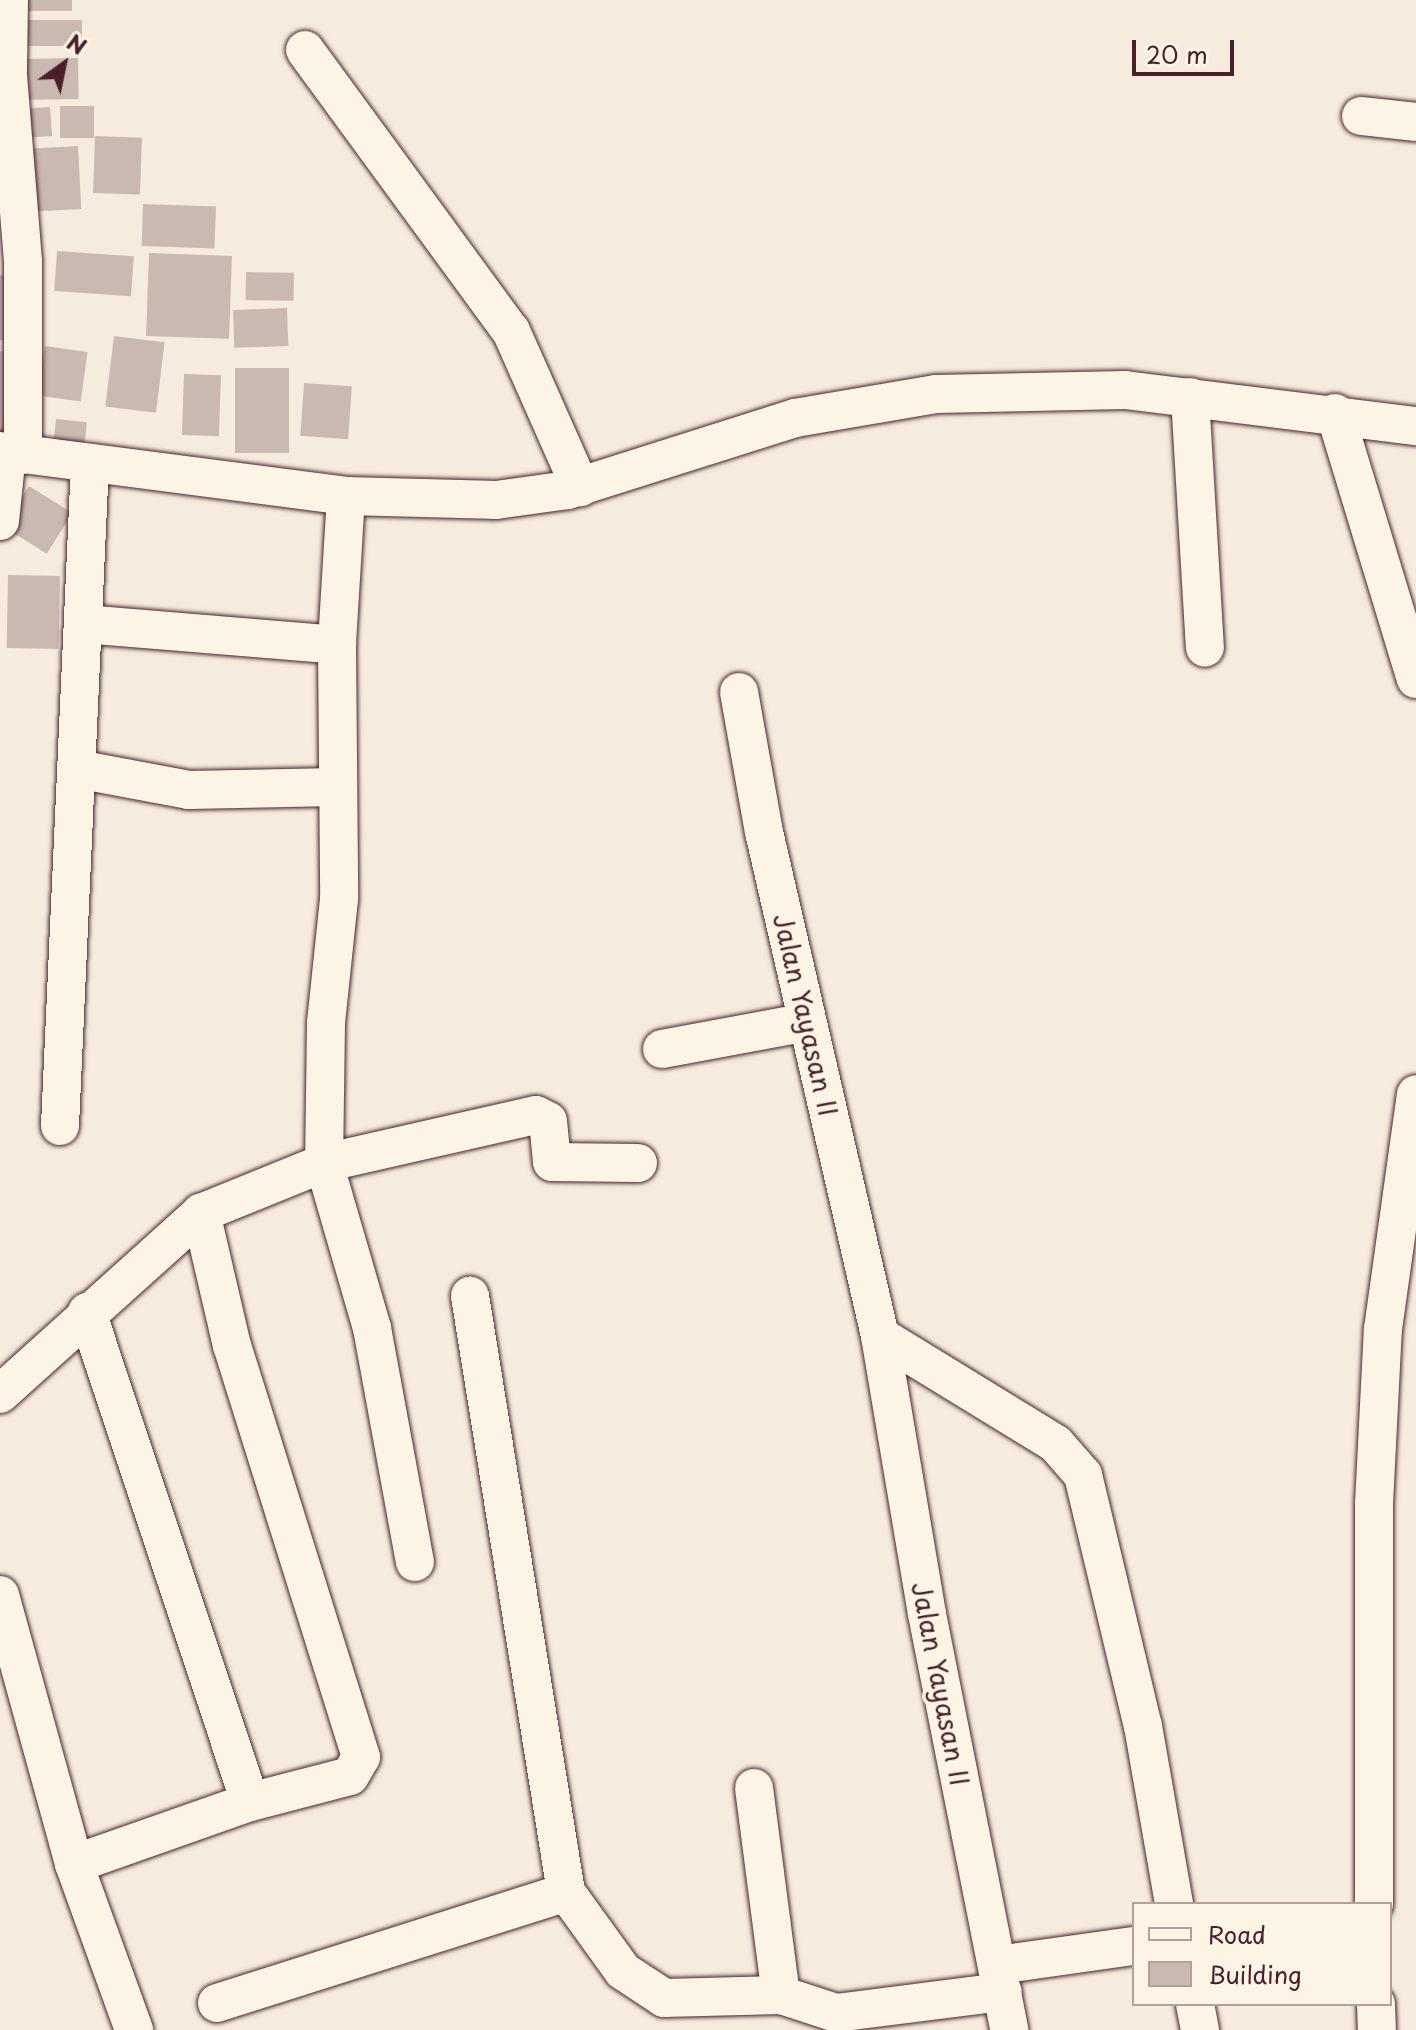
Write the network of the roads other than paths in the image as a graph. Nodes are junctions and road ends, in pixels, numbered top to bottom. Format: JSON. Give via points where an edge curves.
{"nodes":[{"id":1,"x":9,"y":0,"type":"edge"},
{"id":2,"x":305,"y":50,"type":"dead end"},
{"id":3,"x":1361,"y":116,"type":"dead end"},
{"id":4,"x":1416,"y":122,"type":"edge"},
{"id":5,"x":1190,"y":397,"type":"junction"},
{"id":6,"x":1335,"y":413,"type":"junction"},
{"id":7,"x":1416,"y":426,"type":"edge"},
{"id":8,"x":10,"y":453,"type":"edge"},
{"id":9,"x":90,"y":463,"type":"junction"},
{"id":10,"x":580,"y":487,"type":"junction"},
{"id":11,"x":346,"y":496,"type":"junction"},
{"id":12,"x":0,"y":521,"type":"edge"},
{"id":13,"x":1399,"y":582,"type":"edge"},
{"id":14,"x":84,"y":624,"type":"junction"},
{"id":15,"x":337,"y":645,"type":"junction"},
{"id":16,"x":1205,"y":648,"type":"dead end"},
{"id":17,"x":1416,"y":679,"type":"edge"},
{"id":18,"x":739,"y":692,"type":"dead end"},
{"id":19,"x":77,"y":769,"type":"junction"},
{"id":20,"x":337,"y":787,"type":"junction"},
{"id":21,"x":807,"y":1022,"type":"junction"},
{"id":22,"x":662,"y":1049,"type":"dead end"},
{"id":23,"x":1416,"y":1094,"type":"edge"},
{"id":24,"x":60,"y":1126,"type":"dead end"},
{"id":25,"x":324,"y":1163,"type":"junction"},
{"id":26,"x":638,"y":1163,"type":"dead end"},
{"id":27,"x":201,"y":1213,"type":"junction"},
{"id":28,"x":470,"y":1296,"type":"dead end"},
{"id":29,"x":87,"y":1312,"type":"junction"},
{"id":30,"x":880,"y":1336,"type":"junction"},
{"id":31,"x":0,"y":1394,"type":"edge"},
{"id":32,"x":415,"y":1562,"type":"dead end"},
{"id":33,"x":0,"y":1595,"type":"edge"},
{"id":34,"x":754,"y":1788,"type":"dead end"},
{"id":35,"x":250,"y":1802,"type":"junction"},
{"id":36,"x":74,"y":1864,"type":"junction"},
{"id":37,"x":566,"y":1892,"type":"junction"},
{"id":38,"x":1174,"y":1902,"type":"edge"},
{"id":39,"x":1374,"y":1902,"type":"edge"},
{"id":40,"x":1132,"y":1946,"type":"edge"},
{"id":41,"x":1000,"y":1979,"type":"junction"},
{"id":42,"x":781,"y":1995,"type":"junction"},
{"id":43,"x":217,"y":2003,"type":"dead end"},
{"id":44,"x":1195,"y":2006,"type":"edge"},
{"id":45,"x":1376,"y":2006,"type":"edge"},
{"id":46,"x":134,"y":2030,"type":"edge"},
{"id":47,"x":1009,"y":2030,"type":"edge"},
{"id":48,"x":1200,"y":2030,"type":"edge"},
{"id":49,"x":1377,"y":2030,"type":"edge"}],
"edges":[{"from":1,"to":8,"type":"street","via":[[8,75],[23,262]]},
{"from":2,"to":10,"type":"street","via":[[511,331]]},
{"from":3,"to":4,"type":"street"},
{"from":5,"to":6,"type":"street"},
{"from":5,"to":10,"type":"street","via":[[1125,390],[952,393],[864,404],[795,418]]},
{"from":5,"to":16,"type":"street"},
{"from":6,"to":7,"type":"street"},
{"from":6,"to":13,"type":"street"},
{"from":8,"to":9,"type":"street"},
{"from":8,"to":12,"type":"street"},
{"from":9,"to":11,"type":"street"},
{"from":9,"to":14,"type":"street"},
{"from":10,"to":11,"type":"street","via":[[496,500]]},
{"from":11,"to":15,"type":"street"},
{"from":13,"to":17,"type":"street"},
{"from":14,"to":15,"type":"street"},
{"from":14,"to":19,"type":"street"},
{"from":15,"to":20,"type":"street"},
{"from":18,"to":21,"type":"street","name":"Jalan Yayasan II"},
{"from":19,"to":20,"type":"street","via":[[189,790]]},
{"from":19,"to":24,"type":"street"},
{"from":20,"to":25,"type":"street","via":[[339,899],[326,1023]]},
{"from":21,"to":22,"type":"street"},
{"from":21,"to":30,"type":"street","name":"Jalan Yayasan II"},
{"from":23,"to":39,"type":"street","via":[[1383,1329],[1375,1472]]},
{"from":25,"to":26,"type":"street","via":[[536,1115],[548,1121],[552,1162]]},
{"from":25,"to":27,"type":"street"},
{"from":25,"to":32,"type":"street","via":[[372,1328]]},
{"from":27,"to":29,"type":"street"},
{"from":27,"to":35,"type":"street","via":[[232,1346],[361,1750],[350,1776]]},
{"from":28,"to":37,"type":"street"},
{"from":29,"to":31,"type":"street"},
{"from":29,"to":35,"type":"street"},
{"from":30,"to":38,"type":"street","via":[[1077,1463],[1088,1487],[1143,1726]]},
{"from":30,"to":41,"type":"street","name":"Jalan Yayasan II","via":[[927,1614]]},
{"from":33,"to":36,"type":"street"},
{"from":34,"to":42,"type":"street"},
{"from":35,"to":36,"type":"street"},
{"from":36,"to":46,"type":"street"},
{"from":37,"to":42,"type":"street","via":[[623,1971],[650,1992],[677,2000]]},
{"from":37,"to":43,"type":"street"},
{"from":40,"to":41,"type":"street"},
{"from":41,"to":42,"type":"street","via":[[836,2013]]},
{"from":41,"to":47,"type":"street","name":"Jalan Yayasan II"},
{"from":44,"to":48,"type":"street"},
{"from":45,"to":49,"type":"street"}]}
